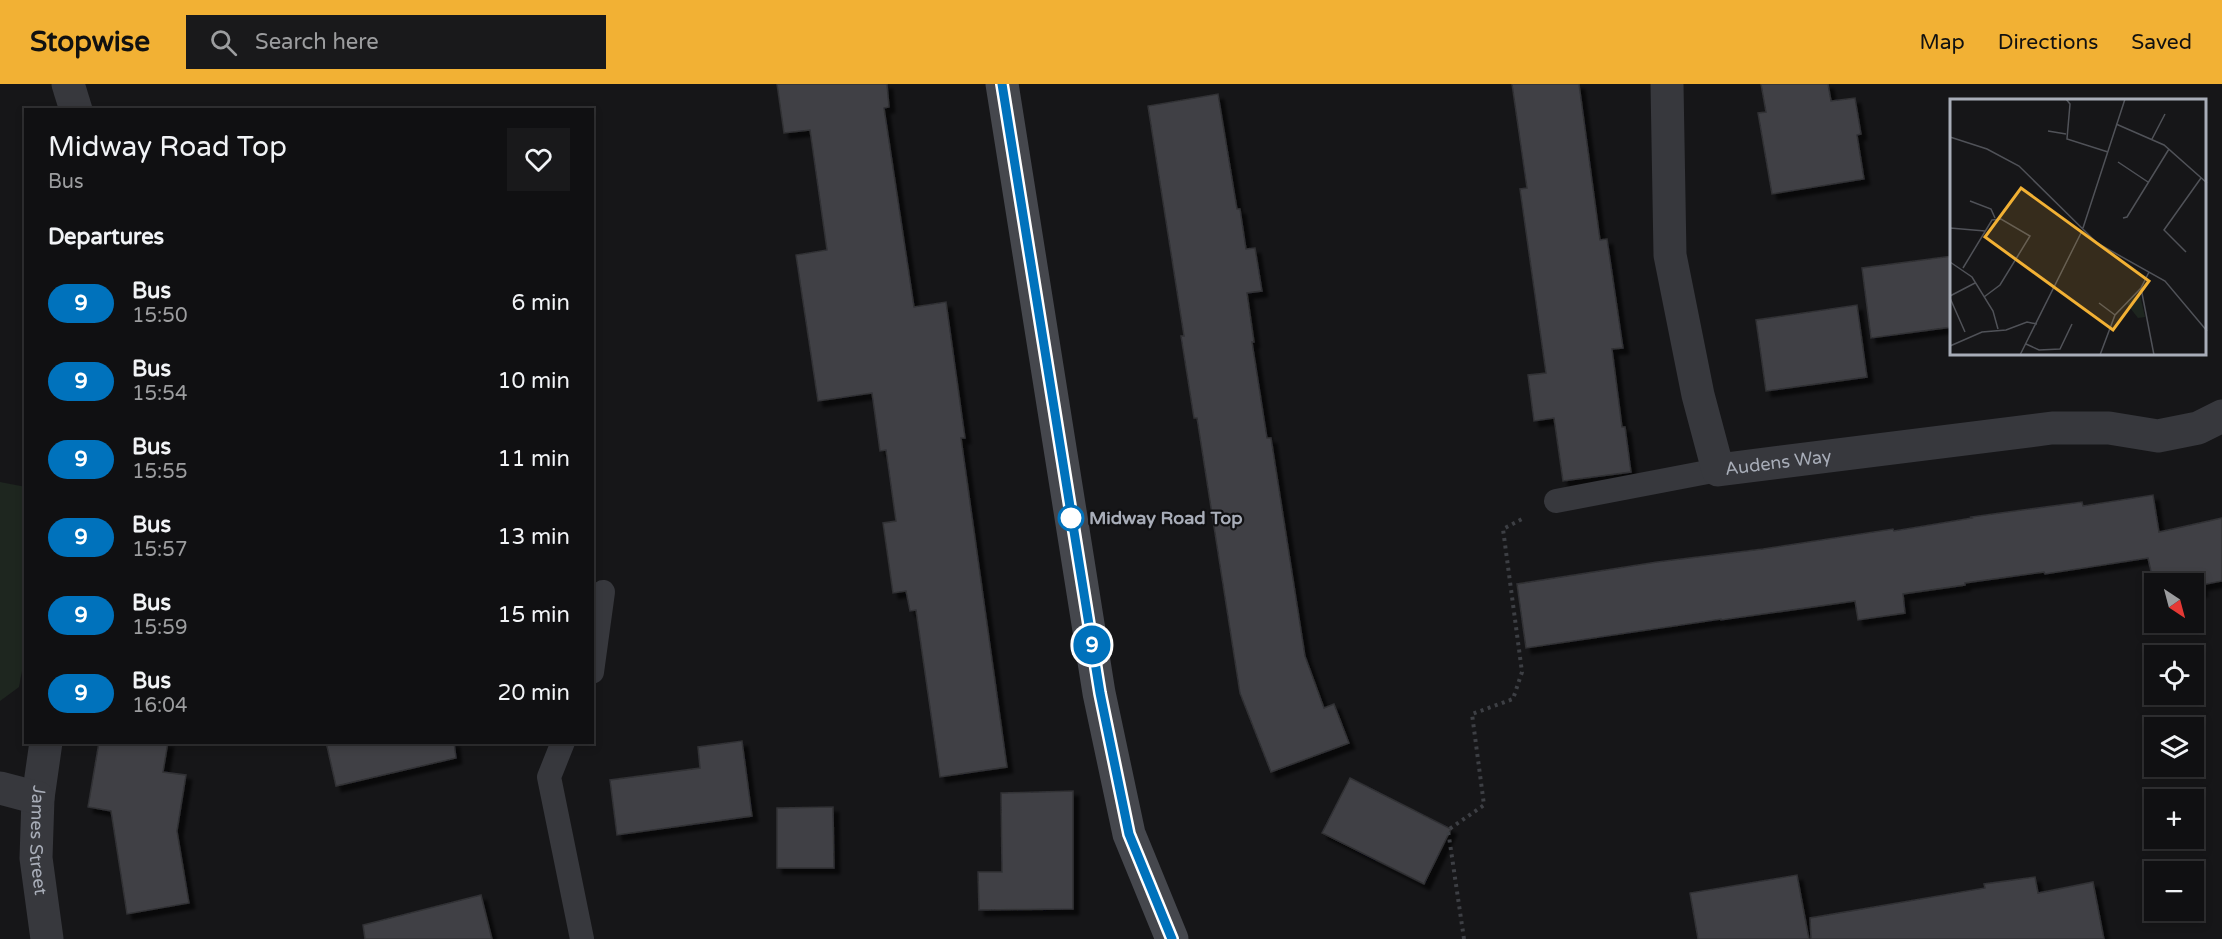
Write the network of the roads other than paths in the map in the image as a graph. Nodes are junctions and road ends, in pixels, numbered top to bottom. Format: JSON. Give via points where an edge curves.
{"nodes":[{"id":1,"x":68,"y":84,"type":"edge"},
{"id":2,"x":1002,"y":84,"type":"edge"},
{"id":3,"x":1667,"y":84,"type":"edge"},
{"id":4,"x":75,"y":108,"type":"edge"},
{"id":5,"x":2222,"y":416,"type":"edge"},
{"id":6,"x":1718,"y":470,"type":"junction"},
{"id":7,"x":1556,"y":501,"type":"road end"},
{"id":8,"x":603,"y":592,"type":"dead end"},
{"id":9,"x":594,"y":657,"type":"edge"},
{"id":10,"x":46,"y":744,"type":"edge"},
{"id":11,"x":562,"y":744,"type":"edge"},
{"id":12,"x":0,"y":788,"type":"edge"},
{"id":13,"x":38,"y":798,"type":"junction"},
{"id":14,"x":47,"y":939,"type":"edge"},
{"id":15,"x":582,"y":939,"type":"edge"},
{"id":16,"x":1172,"y":939,"type":"edge"}],
"edges":[{"from":1,"to":4,"type":"street"},
{"from":2,"to":16,"type":"main road","via":[[1100,693],[1129,834]]},
{"from":3,"to":6,"type":"street","name":"Audens Way","via":[[1670,255],[1698,395]]},
{"from":5,"to":6,"type":"street","name":"Audens Way","via":[[2198,428],[2158,436],[2109,428],[2052,428]]},
{"from":6,"to":7,"type":"lane"},
{"from":8,"to":9,"type":"lane"},
{"from":10,"to":13,"type":"street","name":"James Street"},
{"from":11,"to":15,"type":"lane","via":[[549,777]]},
{"from":12,"to":13,"type":"street"},
{"from":13,"to":14,"type":"street","name":"James Street","via":[[36,858]]}]}
